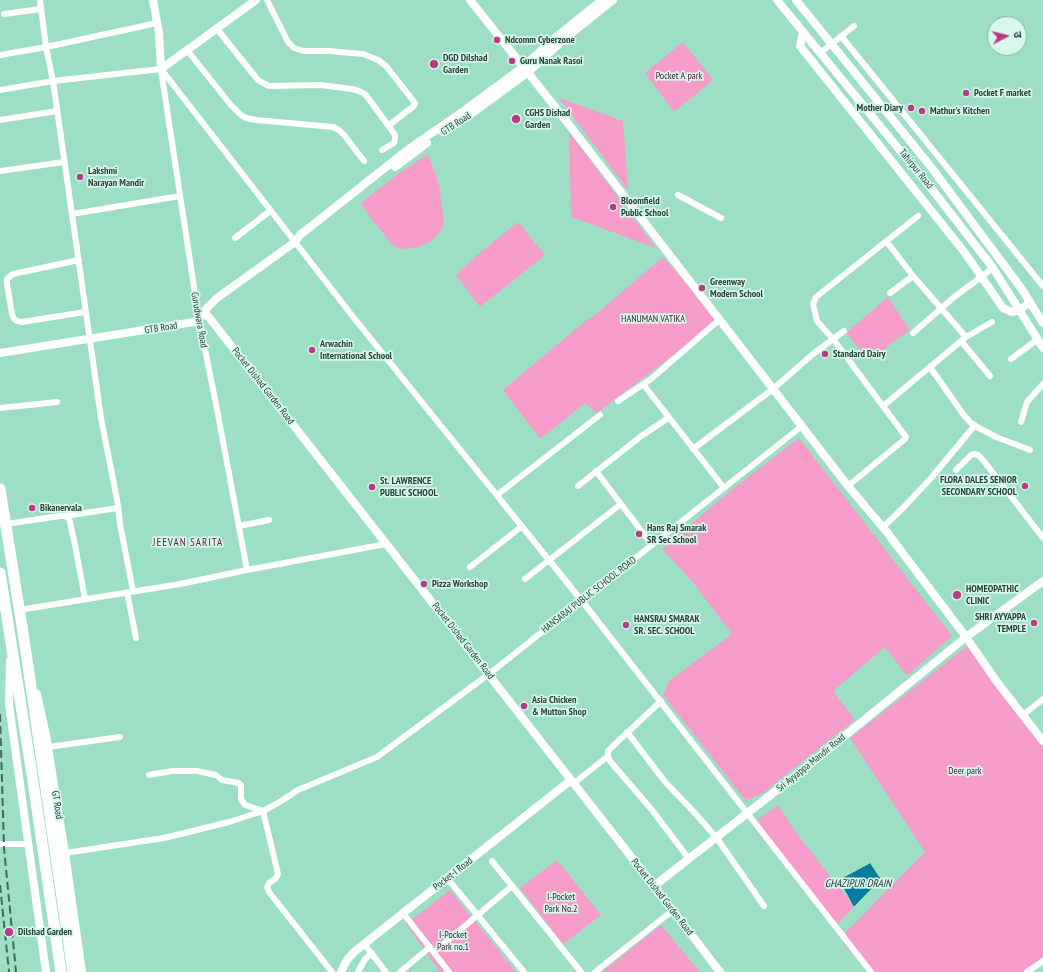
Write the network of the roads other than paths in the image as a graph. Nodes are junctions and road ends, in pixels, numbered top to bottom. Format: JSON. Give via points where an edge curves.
{"nodes":[{"id":1,"x":40,"y":0,"type":"edge"},
{"id":2,"x":153,"y":0,"type":"edge"},
{"id":3,"x":256,"y":0,"type":"edge"},
{"id":4,"x":267,"y":0,"type":"edge"},
{"id":5,"x":470,"y":0,"type":"edge"},
{"id":6,"x":602,"y":0,"type":"edge"},
{"id":7,"x":613,"y":0,"type":"edge"},
{"id":8,"x":777,"y":0,"type":"edge"},
{"id":9,"x":796,"y":0,"type":"edge"},
{"id":10,"x":41,"y":9,"type":"junction"},
{"id":11,"x":4,"y":14,"type":"dead end"},
{"id":12,"x":157,"y":23,"type":"junction"},
{"id":13,"x":854,"y":26,"type":"dead end"},
{"id":14,"x":217,"y":28,"type":"junction"},
{"id":15,"x":803,"y":32,"type":"junction"},
{"id":16,"x":841,"y":36,"type":"junction"},
{"id":17,"x":831,"y":44,"type":"junction"},
{"id":18,"x":46,"y":47,"type":"junction"},
{"id":19,"x":187,"y":50,"type":"junction"},
{"id":20,"x":820,"y":53,"type":"junction"},
{"id":21,"x":0,"y":55,"type":"edge"},
{"id":22,"x":161,"y":69,"type":"junction"},
{"id":23,"x":525,"y":70,"type":"junction"},
{"id":24,"x":836,"y":74,"type":"junction"},
{"id":25,"x":53,"y":81,"type":"junction"},
{"id":26,"x":828,"y":81,"type":"junction"},
{"id":27,"x":0,"y":90,"type":"edge"},
{"id":28,"x":57,"y":111,"type":"junction"},
{"id":29,"x":0,"y":120,"type":"edge"},
{"id":30,"x":388,"y":126,"type":"junction"},
{"id":31,"x":908,"y":139,"type":"junction"},
{"id":32,"x":898,"y":147,"type":"junction"},
{"id":33,"x":382,"y":150,"type":"dead end"},
{"id":34,"x":364,"y":161,"type":"dead end"},
{"id":35,"x":64,"y":162,"type":"junction"},
{"id":36,"x":0,"y":171,"type":"edge"},
{"id":37,"x":678,"y":195,"type":"dead end"},
{"id":38,"x":180,"y":196,"type":"junction"},
{"id":39,"x":270,"y":211,"type":"junction"},
{"id":40,"x":72,"y":214,"type":"junction"},
{"id":41,"x":918,"y":216,"type":"dead end"},
{"id":42,"x":721,"y":218,"type":"dead end"},
{"id":43,"x":235,"y":238,"type":"dead end"},
{"id":44,"x":295,"y":242,"type":"junction"},
{"id":45,"x":887,"y":242,"type":"junction"},
{"id":46,"x":78,"y":260,"type":"junction"},
{"id":47,"x":993,"y":268,"type":"junction"},
{"id":48,"x":913,"y":276,"type":"junction"},
{"id":49,"x":982,"y":277,"type":"junction"},
{"id":50,"x":1043,"y":286,"type":"edge"},
{"id":51,"x":890,"y":293,"type":"dead end"},
{"id":52,"x":1030,"y":302,"type":"junction"},
{"id":53,"x":941,"y":309,"type":"junction"},
{"id":54,"x":1020,"y":310,"type":"junction"},
{"id":55,"x":204,"y":311,"type":"junction"},
{"id":56,"x":85,"y":312,"type":"junction"},
{"id":57,"x":1041,"y":317,"type":"edge"},
{"id":58,"x":198,"y":320,"type":"junction"},
{"id":59,"x":720,"y":320,"type":"junction"},
{"id":60,"x":992,"y":322,"type":"dead end"},
{"id":61,"x":844,"y":331,"type":"dead end"},
{"id":62,"x":913,"y":333,"type":"dead end"},
{"id":63,"x":833,"y":339,"type":"junction"},
{"id":64,"x":963,"y":339,"type":"junction"},
{"id":65,"x":1038,"y":339,"type":"junction"},
{"id":66,"x":89,"y":340,"type":"junction"},
{"id":67,"x":1043,"y":348,"type":"edge"},
{"id":68,"x":0,"y":353,"type":"edge"},
{"id":69,"x":1011,"y":359,"type":"dead end"},
{"id":70,"x":930,"y":367,"type":"junction"},
{"id":71,"x":990,"y":376,"type":"dead end"},
{"id":72,"x":643,"y":384,"type":"junction"},
{"id":73,"x":1043,"y":384,"type":"edge"},
{"id":74,"x":773,"y":389,"type":"junction"},
{"id":75,"x":618,"y":401,"type":"dead end"},
{"id":76,"x":57,"y":402,"type":"dead end"},
{"id":77,"x":883,"y":406,"type":"junction"},
{"id":78,"x":0,"y":408,"type":"edge"},
{"id":79,"x":600,"y":415,"type":"dead end"},
{"id":80,"x":668,"y":418,"type":"junction"},
{"id":81,"x":1021,"y":422,"type":"dead end"},
{"id":82,"x":974,"y":425,"type":"junction"},
{"id":83,"x":802,"y":426,"type":"junction"},
{"id":84,"x":693,"y":449,"type":"junction"},
{"id":85,"x":1030,"y":450,"type":"dead end"},
{"id":86,"x":956,"y":470,"type":"dead end"},
{"id":87,"x":596,"y":472,"type":"junction"},
{"id":88,"x":578,"y":486,"type":"dead end"},
{"id":89,"x":848,"y":486,"type":"junction"},
{"id":90,"x":724,"y":488,"type":"junction"},
{"id":91,"x":0,"y":489,"type":"edge"},
{"id":92,"x":497,"y":495,"type":"junction"},
{"id":93,"x":621,"y":504,"type":"junction"},
{"id":94,"x":118,"y":508,"type":"junction"},
{"id":95,"x":65,"y":516,"type":"junction"},
{"id":96,"x":269,"y":520,"type":"dead end"},
{"id":97,"x":6,"y":524,"type":"junction"},
{"id":98,"x":239,"y":526,"type":"junction"},
{"id":99,"x":521,"y":527,"type":"junction"},
{"id":100,"x":883,"y":527,"type":"junction"},
{"id":101,"x":1043,"y":538,"type":"edge"},
{"id":102,"x":386,"y":544,"type":"junction"},
{"id":103,"x":652,"y":545,"type":"junction"},
{"id":104,"x":549,"y":560,"type":"junction"},
{"id":105,"x":470,"y":567,"type":"dead end"},
{"id":106,"x":247,"y":570,"type":"junction"},
{"id":107,"x":0,"y":573,"type":"edge"},
{"id":108,"x":525,"y":579,"type":"dead end"},
{"id":109,"x":1043,"y":581,"type":"edge"},
{"id":110,"x":130,"y":592,"type":"junction"},
{"id":111,"x":85,"y":599,"type":"junction"},
{"id":112,"x":582,"y":601,"type":"junction"},
{"id":113,"x":19,"y":610,"type":"junction"},
{"id":114,"x":136,"y":638,"type":"dead end"},
{"id":115,"x":966,"y":638,"type":"junction"},
{"id":116,"x":24,"y":639,"type":"junction"},
{"id":117,"x":11,"y":640,"type":"junction"},
{"id":118,"x":489,"y":674,"type":"junction"},
{"id":119,"x":1043,"y":699,"type":"edge"},
{"id":120,"x":661,"y":701,"type":"junction"},
{"id":121,"x":1023,"y":715,"type":"junction"},
{"id":122,"x":627,"y":732,"type":"junction"},
{"id":123,"x":120,"y":737,"type":"dead end"},
{"id":124,"x":1043,"y":741,"type":"edge"},
{"id":125,"x":48,"y":747,"type":"junction"},
{"id":126,"x":608,"y":756,"type":"junction"},
{"id":127,"x":149,"y":775,"type":"dead end"},
{"id":128,"x":572,"y":782,"type":"junction"},
{"id":129,"x":263,"y":811,"type":"junction"},
{"id":130,"x":748,"y":812,"type":"junction"},
{"id":131,"x":716,"y":837,"type":"junction"},
{"id":132,"x":0,"y":844,"type":"edge"},
{"id":133,"x":28,"y":844,"type":"junction"},
{"id":134,"x":65,"y":853,"type":"junction"},
{"id":135,"x":689,"y":859,"type":"junction"},
{"id":136,"x":492,"y":861,"type":"dead end"},
{"id":137,"x":447,"y":878,"type":"junction"},
{"id":138,"x":512,"y":886,"type":"junction"},
{"id":139,"x":654,"y":886,"type":"junction"},
{"id":140,"x":764,"y":906,"type":"dead end"},
{"id":141,"x":672,"y":910,"type":"junction"},
{"id":142,"x":403,"y":913,"type":"junction"},
{"id":143,"x":478,"y":914,"type":"junction"},
{"id":144,"x":364,"y":944,"type":"junction"},
{"id":145,"x":432,"y":950,"type":"junction"},
{"id":146,"x":372,"y":953,"type":"junction"},
{"id":147,"x":1043,"y":961,"type":"edge"},
{"id":148,"x":46,"y":972,"type":"edge"},
{"id":149,"x":61,"y":972,"type":"edge"},
{"id":150,"x":73,"y":972,"type":"edge"},
{"id":151,"x":82,"y":972,"type":"edge"},
{"id":152,"x":332,"y":972,"type":"edge"},
{"id":153,"x":341,"y":972,"type":"edge"},
{"id":154,"x":358,"y":972,"type":"edge"},
{"id":155,"x":386,"y":972,"type":"edge"},
{"id":156,"x":400,"y":972,"type":"edge"},
{"id":157,"x":449,"y":972,"type":"edge"},
{"id":158,"x":524,"y":972,"type":"edge"},
{"id":159,"x":581,"y":972,"type":"edge"},
{"id":160,"x":595,"y":972,"type":"edge"},
{"id":161,"x":720,"y":972,"type":"edge"},
{"id":162,"x":871,"y":972,"type":"edge"},
{"id":163,"x":1028,"y":972,"type":"edge"}],
"edges":[{"from":1,"to":10,"type":"street"},
{"from":2,"to":12,"type":"street"},
{"from":3,"to":14,"type":"street"},
{"from":4,"to":30,"type":"street","via":[[288,42],[294,48],[304,52],[363,54],[386,66],[415,103]]},
{"from":5,"to":23,"type":"street"},
{"from":6,"to":23,"type":"street","name":"GTB Road","via":[[556,37]]},
{"from":7,"to":23,"type":"street","name":"GTB Road"},
{"from":8,"to":15,"type":"street","name":"Tahirpur Road"},
{"from":9,"to":17,"type":"street","name":"Tahirpur Road"},
{"from":10,"to":11,"type":"street"},
{"from":10,"to":18,"type":"street"},
{"from":12,"to":18,"type":"street"},
{"from":12,"to":22,"type":"street"},
{"from":13,"to":16,"type":"street"},
{"from":14,"to":19,"type":"street"},
{"from":14,"to":30,"type":"street","via":[[263,83],[269,86],[320,85],[359,91],[366,95]]},
{"from":15,"to":20,"type":"street","name":"Tahirpur Road"},
{"from":15,"to":26,"type":"street","via":[[800,46]]},
{"from":16,"to":17,"type":"street"},
{"from":16,"to":50,"type":"street"},
{"from":17,"to":20,"type":"street"},
{"from":17,"to":31,"type":"street","name":"Tahirpur Road"},
{"from":18,"to":21,"type":"street"},
{"from":18,"to":25,"type":"street"},
{"from":19,"to":22,"type":"street"},
{"from":19,"to":34,"type":"street","via":[[241,115],[256,120],[333,127],[344,135]]},
{"from":20,"to":24,"type":"street","name":"Tahirpur Road"},
{"from":22,"to":25,"type":"street"},
{"from":22,"to":38,"type":"street","name":"Gurudwara Road"},
{"from":22,"to":39,"type":"street"},
{"from":23,"to":44,"type":"street","name":"GTB Road","via":[[465,110],[303,239]]},
{"from":23,"to":59,"type":"street"},
{"from":24,"to":26,"type":"street"},
{"from":24,"to":32,"type":"street","name":"Tahirpur Road"},
{"from":25,"to":27,"type":"street"},
{"from":25,"to":28,"type":"street"},
{"from":26,"to":49,"type":"street"},
{"from":28,"to":29,"type":"street"},
{"from":28,"to":35,"type":"street"},
{"from":30,"to":33,"type":"street","via":[[396,139]]},
{"from":31,"to":32,"type":"street"},
{"from":31,"to":52,"type":"street","name":"Tahirpur Road"},
{"from":32,"to":47,"type":"street","name":"Tahirpur Road"},
{"from":35,"to":36,"type":"street"},
{"from":35,"to":40,"type":"street"},
{"from":37,"to":42,"type":"street"},
{"from":38,"to":40,"type":"street"},
{"from":38,"to":58,"type":"street","name":"Gurudwara Road"},
{"from":39,"to":43,"type":"street"},
{"from":39,"to":44,"type":"street"},
{"from":40,"to":46,"type":"street"},
{"from":41,"to":45,"type":"street"},
{"from":44,"to":55,"type":"street","name":"GTB Road","via":[[217,298]]},
{"from":44,"to":92,"type":"street"},
{"from":45,"to":48,"type":"street"},
{"from":45,"to":63,"type":"street","via":[[816,297],[814,304],[817,321]]},
{"from":46,"to":56,"type":"street"},
{"from":46,"to":56,"type":"street","via":[[14,274],[7,279],[7,284],[12,314],[17,321]]},
{"from":47,"to":49,"type":"street"},
{"from":47,"to":54,"type":"street","name":"Tahirpur Road"},
{"from":48,"to":51,"type":"street"},
{"from":48,"to":53,"type":"street"},
{"from":49,"to":53,"type":"street"},
{"from":49,"to":54,"type":"street","via":[[1003,308],[1012,312]]},
{"from":52,"to":54,"type":"street"},
{"from":52,"to":57,"type":"street","name":"Tahirpur Road"},
{"from":53,"to":62,"type":"street"},
{"from":53,"to":64,"type":"street"},
{"from":54,"to":65,"type":"street","name":"Tahirpur Road"},
{"from":55,"to":58,"type":"street","name":"GTB Road"},
{"from":55,"to":102,"type":"street","name":"Pocket Dishad Garden Road"},
{"from":56,"to":66,"type":"street"},
{"from":58,"to":66,"type":"street","name":"GTB Road"},
{"from":58,"to":98,"type":"street","name":"Gurudwara Road"},
{"from":59,"to":72,"type":"street"},
{"from":59,"to":74,"type":"street"},
{"from":60,"to":64,"type":"street"},
{"from":61,"to":63,"type":"street"},
{"from":63,"to":74,"type":"street"},
{"from":63,"to":77,"type":"street"},
{"from":64,"to":70,"type":"street"},
{"from":64,"to":71,"type":"street"},
{"from":65,"to":67,"type":"street","name":"Tahirpur Road"},
{"from":65,"to":69,"type":"street"},
{"from":66,"to":68,"type":"street","name":"GTB Road"},
{"from":66,"to":94,"type":"street"},
{"from":70,"to":77,"type":"street"},
{"from":70,"to":82,"type":"street","via":[[963,414]]},
{"from":72,"to":75,"type":"street"},
{"from":72,"to":80,"type":"street"},
{"from":73,"to":81,"type":"street","via":[[1027,402]]},
{"from":74,"to":83,"type":"street"},
{"from":74,"to":84,"type":"street"},
{"from":76,"to":78,"type":"street"},
{"from":77,"to":89,"type":"street","via":[[906,437]]},
{"from":79,"to":92,"type":"street"},
{"from":80,"to":84,"type":"street"},
{"from":80,"to":87,"type":"street","via":[[640,436]]},
{"from":82,"to":85,"type":"street"},
{"from":82,"to":100,"type":"street","via":[[932,477]]},
{"from":83,"to":89,"type":"street"},
{"from":83,"to":90,"type":"street","name":"HANSARAJ PUBLIC SCHOOL ROAD"},
{"from":84,"to":90,"type":"street"},
{"from":86,"to":101,"type":"street","via":[[971,455],[978,455]]},
{"from":87,"to":88,"type":"street"},
{"from":87,"to":93,"type":"street"},
{"from":89,"to":100,"type":"street"},
{"from":90,"to":103,"type":"street","name":"HANSARAJ PUBLIC SCHOOL ROAD"},
{"from":91,"to":97,"type":"highway","name":"GT Road"},
{"from":92,"to":99,"type":"street"},
{"from":93,"to":103,"type":"street"},
{"from":93,"to":104,"type":"street"},
{"from":94,"to":95,"type":"street"},
{"from":94,"to":110,"type":"street"},
{"from":95,"to":97,"type":"street"},
{"from":95,"to":111,"type":"street","via":[[70,522]]},
{"from":96,"to":98,"type":"street"},
{"from":97,"to":113,"type":"highway","name":"GT Road"},
{"from":98,"to":106,"type":"street","name":"Gurudwara Road"},
{"from":99,"to":104,"type":"street"},
{"from":99,"to":105,"type":"street"},
{"from":100,"to":115,"type":"street"},
{"from":102,"to":106,"type":"street"},
{"from":102,"to":118,"type":"street","name":"Pocket Dishad Garden Road"},
{"from":103,"to":112,"type":"street","name":"HANSARAJ PUBLIC SCHOOL ROAD"},
{"from":104,"to":108,"type":"street"},
{"from":104,"to":112,"type":"street"},
{"from":106,"to":110,"type":"street"},
{"from":107,"to":117,"type":"highway","name":"GT Road"},
{"from":109,"to":115,"type":"street","name":"Sri Ayyappa Mandir Road"},
{"from":110,"to":111,"type":"street"},
{"from":110,"to":114,"type":"street"},
{"from":111,"to":113,"type":"street"},
{"from":112,"to":118,"type":"street","name":"HANSARAJ PUBLIC SCHOOL ROAD"},
{"from":112,"to":120,"type":"street"},
{"from":113,"to":116,"type":"highway","name":"GT Road"},
{"from":115,"to":121,"type":"street"},
{"from":115,"to":130,"type":"street","name":"Sri Ayyappa Mandir Road"},
{"from":116,"to":125,"type":"street","name":"GT Road"},
{"from":116,"to":150,"type":"highway","name":"GT Road"},
{"from":117,"to":133,"type":"street","name":"GT Road","via":[[9,704]]},
{"from":117,"to":149,"type":"highway","name":"GT Road"},
{"from":118,"to":128,"type":"street","name":"Pocket Dishad Garden Road"},
{"from":118,"to":129,"type":"street","name":"HANSARAJ PUBLIC SCHOOL ROAD","via":[[377,757],[298,790]]},
{"from":119,"to":121,"type":"street"},
{"from":120,"to":122,"type":"street"},
{"from":120,"to":130,"type":"street"},
{"from":121,"to":124,"type":"street"},
{"from":122,"to":126,"type":"street","via":[[608,751]]},
{"from":122,"to":131,"type":"street","via":[[666,783]]},
{"from":123,"to":125,"type":"street"},
{"from":125,"to":134,"type":"street","name":"GT Road"},
{"from":126,"to":128,"type":"street"},
{"from":126,"to":135,"type":"street"},
{"from":127,"to":129,"type":"street","via":[[172,771],[197,771],[216,775],[222,780],[239,783],[242,789],[241,799],[245,805]]},
{"from":128,"to":137,"type":"street","name":"Pocket-I Road"},
{"from":128,"to":139,"type":"street","name":"Pocket Dishad Garden Road"},
{"from":129,"to":134,"type":"street","name":"HANSARAJ PUBLIC SCHOOL ROAD","via":[[164,838]]},
{"from":129,"to":152,"type":"street","via":[[278,874],[269,883],[269,892]]},
{"from":130,"to":131,"type":"street","name":"Sri Ayyappa Mandir Road"},
{"from":130,"to":162,"type":"street"},
{"from":131,"to":135,"type":"street","name":"Sri Ayyappa Mandir Road"},
{"from":131,"to":140,"type":"street"},
{"from":132,"to":133,"type":"street"},
{"from":133,"to":148,"type":"street","name":"GT Road"},
{"from":134,"to":151,"type":"street","name":"GT Road"},
{"from":135,"to":139,"type":"street","name":"Sri Ayyappa Mandir Road"},
{"from":136,"to":138,"type":"street"},
{"from":137,"to":142,"type":"street","name":"Pocket-I Road"},
{"from":137,"to":143,"type":"street"},
{"from":138,"to":143,"type":"street"},
{"from":138,"to":159,"type":"street"},
{"from":139,"to":141,"type":"street","name":"Pocket Dishad Garden Road"},
{"from":141,"to":160,"type":"street"},
{"from":141,"to":161,"type":"street","name":"Pocket Dishad Garden Road"},
{"from":142,"to":144,"type":"street","name":"Pocket-I Road"},
{"from":142,"to":145,"type":"street"},
{"from":143,"to":145,"type":"street"},
{"from":143,"to":158,"type":"street"},
{"from":144,"to":146,"type":"street"},
{"from":144,"to":153,"type":"street","name":"Pocket-I Road","via":[[347,960]]},
{"from":145,"to":156,"type":"street"},
{"from":145,"to":157,"type":"street"},
{"from":146,"to":154,"type":"street","via":[[365,959]]},
{"from":146,"to":155,"type":"street"},
{"from":147,"to":163,"type":"street"}]}
